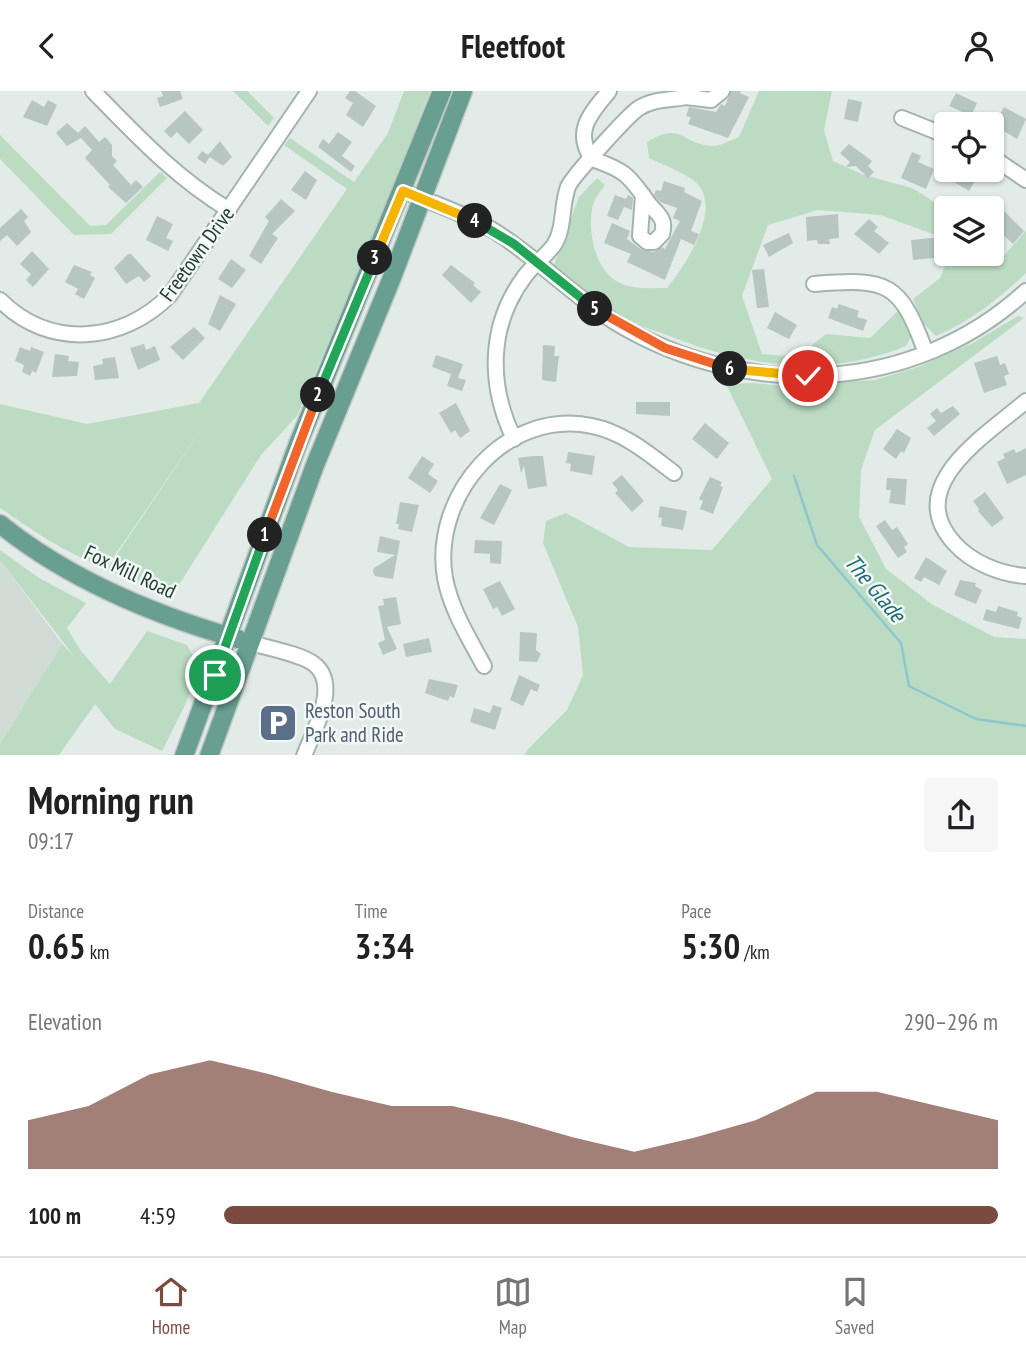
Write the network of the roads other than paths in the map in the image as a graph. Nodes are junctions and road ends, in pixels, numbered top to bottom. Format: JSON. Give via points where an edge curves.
{"nodes":[{"id":1,"x":93,"y":91,"type":"edge"},
{"id":2,"x":309,"y":91,"type":"edge"},
{"id":3,"x":442,"y":91,"type":"edge"},
{"id":4,"x":463,"y":91,"type":"edge"},
{"id":5,"x":609,"y":91,"type":"edge"},
{"id":6,"x":722,"y":91,"type":"edge"},
{"id":7,"x":689,"y":94,"type":"edge"},
{"id":8,"x":902,"y":118,"type":"dead end"},
{"id":9,"x":934,"y":131,"type":"edge"},
{"id":10,"x":592,"y":159,"type":"junction"},
{"id":11,"x":1004,"y":165,"type":"edge"},
{"id":12,"x":1026,"y":180,"type":"edge"},
{"id":13,"x":403,"y":191,"type":"junction"},
{"id":14,"x":643,"y":195,"type":"dead end"},
{"id":15,"x":423,"y":199,"type":"junction"},
{"id":16,"x":229,"y":210,"type":"junction"},
{"id":17,"x":536,"y":262,"type":"junction"},
{"id":18,"x":814,"y":284,"type":"dead end"},
{"id":19,"x":1024,"y":298,"type":"edge"},
{"id":20,"x":0,"y":300,"type":"edge"},
{"id":21,"x":926,"y":353,"type":"junction"},
{"id":22,"x":1026,"y":401,"type":"edge"},
{"id":23,"x":514,"y":439,"type":"junction"},
{"id":24,"x":674,"y":473,"type":"dead end"},
{"id":25,"x":0,"y":524,"type":"edge"},
{"id":26,"x":1026,"y":576,"type":"edge"},
{"id":27,"x":228,"y":636,"type":"junction"},
{"id":28,"x":251,"y":643,"type":"junction"},
{"id":29,"x":484,"y":666,"type":"dead end"},
{"id":30,"x":184,"y":755,"type":"edge"},
{"id":31,"x":209,"y":755,"type":"edge"},
{"id":32,"x":304,"y":755,"type":"edge"}],
"edges":[{"from":1,"to":16,"type":"street","via":[[161,161]]},
{"from":2,"to":16,"type":"street","name":"Freetown Drive"},
{"from":3,"to":13,"type":"main road"},
{"from":4,"to":15,"type":"main road"},
{"from":5,"to":10,"type":"street","via":[[585,123],[583,141]]},
{"from":6,"to":7,"type":"street","via":[[711,100]]},
{"from":7,"to":10,"type":"street","via":[[639,108]]},
{"from":8,"to":9,"type":"street"},
{"from":10,"to":14,"type":"street","via":[[633,180]]},
{"from":10,"to":17,"type":"street","via":[[570,181],[559,235]]},
{"from":11,"to":12,"type":"street"},
{"from":13,"to":15,"type":"street"},
{"from":13,"to":27,"type":"main road","via":[[298,444]]},
{"from":15,"to":17,"type":"street","via":[[490,229]]},
{"from":15,"to":28,"type":"main road","via":[[316,465]]},
{"from":16,"to":20,"type":"street","name":"Freetown Drive","via":[[170,295],[132,325],[101,334],[66,334],[34,325]]},
{"from":17,"to":21,"type":"street","via":[[616,323],[665,348],[722,367],[808,376],[872,369]]},
{"from":17,"to":23,"type":"street","via":[[513,294],[496,346],[500,405]]},
{"from":18,"to":21,"type":"street","via":[[861,282],[888,290],[905,303]]},
{"from":19,"to":21,"type":"street"},
{"from":22,"to":26,"type":"street","via":[[958,460],[941,484],[937,505],[944,529],[960,550],[988,566]]},
{"from":23,"to":24,"type":"street","via":[[555,425],[589,425],[634,444]]},
{"from":23,"to":29,"type":"street","via":[[483,462],[467,481],[454,504],[445,539],[449,594]]},
{"from":25,"to":27,"type":"main road","name":"Fox Mill Road","via":[[109,590]]},
{"from":27,"to":28,"type":"main road","name":"Fox Mill Road"},
{"from":27,"to":30,"type":"main road"},
{"from":28,"to":31,"type":"main road"},
{"from":28,"to":32,"type":"street","via":[[314,664],[322,675],[326,689]]}]}
